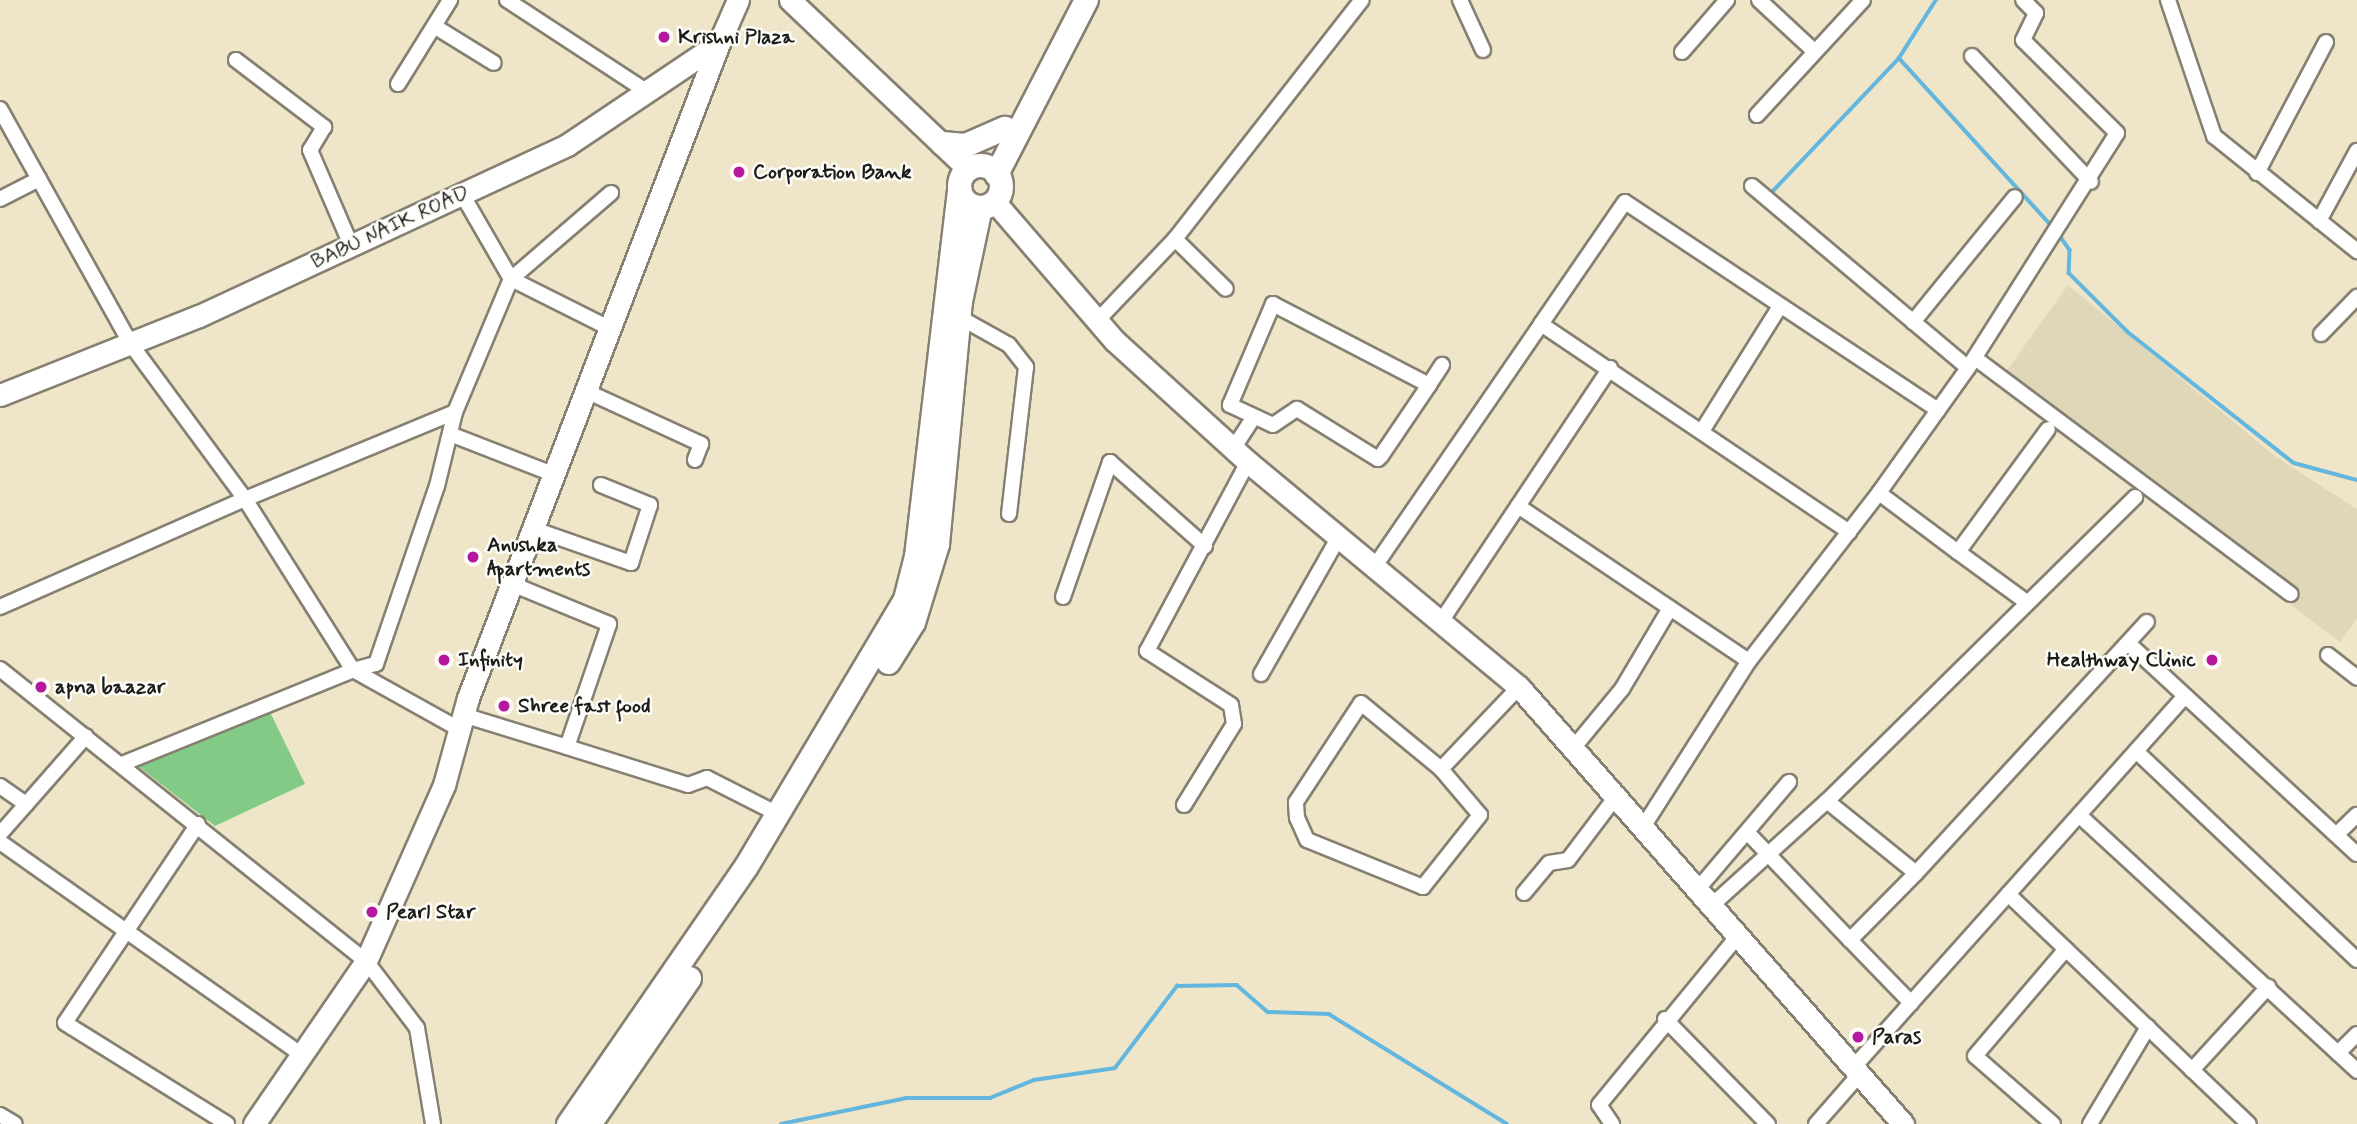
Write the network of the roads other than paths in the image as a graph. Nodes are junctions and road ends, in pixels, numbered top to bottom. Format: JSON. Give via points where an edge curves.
{"nodes":[{"id":1,"x":450,"y":0,"type":"edge"},
{"id":2,"x":507,"y":0,"type":"edge"},
{"id":3,"x":738,"y":0,"type":"edge"},
{"id":4,"x":790,"y":0,"type":"edge"},
{"id":5,"x":1070,"y":0,"type":"edge"},
{"id":6,"x":1086,"y":0,"type":"edge"},
{"id":7,"x":1362,"y":0,"type":"edge"},
{"id":8,"x":1460,"y":0,"type":"edge"},
{"id":9,"x":1727,"y":0,"type":"edge"},
{"id":10,"x":1759,"y":0,"type":"edge"},
{"id":11,"x":1863,"y":0,"type":"edge"},
{"id":12,"x":2023,"y":0,"type":"edge"},
{"id":13,"x":2168,"y":0,"type":"edge"},
{"id":14,"x":435,"y":26,"type":"junction"},
{"id":15,"x":2326,"y":42,"type":"dead end"},
{"id":16,"x":719,"y":43,"type":"junction"},
{"id":17,"x":1483,"y":50,"type":"dead end"},
{"id":18,"x":1682,"y":52,"type":"dead end"},
{"id":19,"x":1815,"y":52,"type":"junction"},
{"id":20,"x":1972,"y":56,"type":"dead end"},
{"id":21,"x":236,"y":60,"type":"dead end"},
{"id":22,"x":494,"y":62,"type":"dead end"},
{"id":23,"x":398,"y":84,"type":"dead end"},
{"id":24,"x":646,"y":91,"type":"junction"},
{"id":25,"x":0,"y":109,"type":"edge"},
{"id":26,"x":1757,"y":115,"type":"dead end"},
{"id":27,"x":1004,"y":128,"type":"junction"},
{"id":28,"x":942,"y":143,"type":"junction"},
{"id":29,"x":2357,"y":152,"type":"edge"},
{"id":30,"x":2257,"y":173,"type":"junction"},
{"id":31,"x":977,"y":174,"type":"junction"},
{"id":32,"x":39,"y":179,"type":"junction"},
{"id":33,"x":2091,"y":182,"type":"junction"},
{"id":34,"x":1752,"y":186,"type":"dead end"},
{"id":35,"x":611,"y":193,"type":"dead end"},
{"id":36,"x":462,"y":194,"type":"junction"},
{"id":37,"x":2015,"y":197,"type":"dead end"},
{"id":38,"x":0,"y":199,"type":"edge"},
{"id":39,"x":987,"y":204,"type":"junction"},
{"id":40,"x":2319,"y":221,"type":"junction"},
{"id":41,"x":1175,"y":239,"type":"junction"},
{"id":42,"x":351,"y":245,"type":"junction"},
{"id":43,"x":2357,"y":251,"type":"edge"},
{"id":44,"x":511,"y":279,"type":"junction"},
{"id":45,"x":1226,"y":289,"type":"dead end"},
{"id":46,"x":2357,"y":297,"type":"edge"},
{"id":47,"x":1780,"y":306,"type":"junction"},
{"id":48,"x":958,"y":317,"type":"junction"},
{"id":49,"x":1097,"y":321,"type":"junction"},
{"id":50,"x":1913,"y":322,"type":"junction"},
{"id":51,"x":1541,"y":324,"type":"junction"},
{"id":52,"x":607,"y":327,"type":"junction"},
{"id":53,"x":2321,"y":334,"type":"dead end"},
{"id":54,"x":130,"y":343,"type":"junction"},
{"id":55,"x":1972,"y":363,"type":"junction"},
{"id":56,"x":1442,"y":365,"type":"dead end"},
{"id":57,"x":1610,"y":368,"type":"junction"},
{"id":58,"x":1429,"y":386,"type":"junction"},
{"id":59,"x":586,"y":391,"type":"junction"},
{"id":60,"x":0,"y":395,"type":"edge"},
{"id":61,"x":1938,"y":410,"type":"junction"},
{"id":62,"x":455,"y":412,"type":"junction"},
{"id":63,"x":1252,"y":420,"type":"junction"},
{"id":64,"x":2048,"y":429,"type":"dead end"},
{"id":65,"x":1702,"y":431,"type":"junction"},
{"id":66,"x":450,"y":434,"type":"junction"},
{"id":67,"x":1240,"y":456,"type":"junction"},
{"id":68,"x":695,"y":460,"type":"dead end"},
{"id":69,"x":555,"y":475,"type":"junction"},
{"id":70,"x":601,"y":485,"type":"dead end"},
{"id":71,"x":1879,"y":494,"type":"junction"},
{"id":72,"x":2134,"y":497,"type":"dead end"},
{"id":73,"x":245,"y":499,"type":"junction"},
{"id":74,"x":1518,"y":506,"type":"junction"},
{"id":75,"x":1009,"y":514,"type":"dead end"},
{"id":76,"x":534,"y":528,"type":"junction"},
{"id":77,"x":1849,"y":532,"type":"junction"},
{"id":78,"x":1340,"y":535,"type":"junction"},
{"id":79,"x":1205,"y":546,"type":"junction"},
{"id":80,"x":1958,"y":552,"type":"junction"},
{"id":81,"x":1377,"y":563,"type":"junction"},
{"id":82,"x":512,"y":584,"type":"junction"},
{"id":83,"x":2291,"y":594,"type":"dead end"},
{"id":84,"x":1063,"y":597,"type":"dead end"},
{"id":85,"x":2025,"y":601,"type":"junction"},
{"id":86,"x":0,"y":607,"type":"edge"},
{"id":87,"x":1670,"y":608,"type":"junction"},
{"id":88,"x":1442,"y":620,"type":"junction"},
{"id":89,"x":2147,"y":622,"type":"dead end"},
{"id":90,"x":2128,"y":643,"type":"junction"},
{"id":91,"x":2328,"y":656,"type":"dead end"},
{"id":92,"x":1749,"y":661,"type":"junction"},
{"id":93,"x":0,"y":669,"type":"edge"},
{"id":94,"x":353,"y":670,"type":"junction"},
{"id":95,"x":1261,"y":674,"type":"dead end"},
{"id":96,"x":2357,"y":678,"type":"edge"},
{"id":97,"x":1519,"y":687,"type":"junction"},
{"id":98,"x":2185,"y":696,"type":"junction"},
{"id":99,"x":461,"y":722,"type":"junction"},
{"id":100,"x":86,"y":736,"type":"junction"},
{"id":101,"x":1574,"y":746,"type":"junction"},
{"id":102,"x":567,"y":747,"type":"junction"},
{"id":103,"x":2136,"y":751,"type":"junction"},
{"id":104,"x":122,"y":764,"type":"junction"},
{"id":105,"x":1441,"y":769,"type":"junction"},
{"id":106,"x":1789,"y":782,"type":"dead end"},
{"id":107,"x":0,"y":786,"type":"edge"},
{"id":108,"x":1618,"y":793,"type":"junction"},
{"id":109,"x":1828,"y":801,"type":"junction"},
{"id":110,"x":26,"y":804,"type":"junction"},
{"id":111,"x":1184,"y":805,"type":"dead end"},
{"id":112,"x":778,"y":814,"type":"junction"},
{"id":113,"x":2079,"y":815,"type":"junction"},
{"id":114,"x":2357,"y":815,"type":"edge"},
{"id":115,"x":198,"y":824,"type":"junction"},
{"id":116,"x":1645,"y":824,"type":"junction"},
{"id":117,"x":1748,"y":833,"type":"junction"},
{"id":118,"x":0,"y":834,"type":"edge"},
{"id":119,"x":2336,"y":835,"type":"junction"},
{"id":120,"x":0,"y":842,"type":"edge"},
{"id":121,"x":1771,"y":852,"type":"junction"},
{"id":122,"x":2357,"y":854,"type":"edge"},
{"id":123,"x":1916,"y":873,"type":"junction"},
{"id":124,"x":1524,"y":893,"type":"dead end"},
{"id":125,"x":2008,"y":894,"type":"junction"},
{"id":126,"x":1704,"y":898,"type":"junction"},
{"id":127,"x":123,"y":933,"type":"junction"},
{"id":128,"x":1737,"y":937,"type":"junction"},
{"id":129,"x":1850,"y":940,"type":"junction"},
{"id":130,"x":2066,"y":949,"type":"junction"},
{"id":131,"x":2357,"y":960,"type":"edge"},
{"id":132,"x":366,"y":961,"type":"junction"},
{"id":133,"x":2268,"y":987,"type":"junction"},
{"id":134,"x":1911,"y":1003,"type":"junction"},
{"id":135,"x":1665,"y":1019,"type":"junction"},
{"id":136,"x":2148,"y":1027,"type":"junction"},
{"id":137,"x":2357,"y":1034,"type":"edge"},
{"id":138,"x":2338,"y":1053,"type":"junction"},
{"id":139,"x":300,"y":1054,"type":"junction"},
{"id":140,"x":2192,"y":1070,"type":"junction"},
{"id":141,"x":2357,"y":1071,"type":"edge"},
{"id":142,"x":1855,"y":1073,"type":"junction"},
{"id":143,"x":0,"y":1115,"type":"edge"},
{"id":144,"x":15,"y":1124,"type":"edge"},
{"id":145,"x":228,"y":1124,"type":"edge"},
{"id":146,"x":254,"y":1124,"type":"edge"},
{"id":147,"x":432,"y":1124,"type":"edge"},
{"id":148,"x":568,"y":1124,"type":"edge"},
{"id":149,"x":589,"y":1124,"type":"edge"},
{"id":150,"x":1612,"y":1124,"type":"edge"},
{"id":151,"x":1768,"y":1124,"type":"edge"},
{"id":152,"x":1816,"y":1124,"type":"edge"},
{"id":153,"x":1903,"y":1124,"type":"edge"},
{"id":154,"x":2053,"y":1124,"type":"edge"},
{"id":155,"x":2090,"y":1124,"type":"edge"},
{"id":156,"x":2249,"y":1124,"type":"edge"}],
"edges":[{"from":1,"to":14,"type":"street"},
{"from":2,"to":24,"type":"street"},
{"from":3,"to":16,"type":"main road"},
{"from":4,"to":28,"type":"main road"},
{"from":5,"to":27,"type":"main road"},
{"from":6,"to":31,"type":"main road"},
{"from":7,"to":41,"type":"street"},
{"from":8,"to":17,"type":"street"},
{"from":9,"to":18,"type":"street"},
{"from":10,"to":19,"type":"street"},
{"from":11,"to":19,"type":"street"},
{"from":12,"to":33,"type":"street","via":[[2036,13],[2023,40],[2117,133]]},
{"from":13,"to":30,"type":"street","via":[[2214,136]]},
{"from":14,"to":22,"type":"street"},
{"from":14,"to":23,"type":"street"},
{"from":15,"to":30,"type":"street"},
{"from":16,"to":24,"type":"main road","name":"BABU NAIK ROAD"},
{"from":16,"to":52,"type":"main road"},
{"from":19,"to":26,"type":"street"},
{"from":20,"to":33,"type":"street"},
{"from":21,"to":42,"type":"street","via":[[324,127],[310,150]]},
{"from":24,"to":36,"type":"main road","name":"BABU NAIK ROAD","via":[[567,145]]},
{"from":25,"to":32,"type":"street"},
{"from":27,"to":28,"type":"main road","via":[[965,145]]},
{"from":27,"to":31,"type":"main road"},
{"from":28,"to":31,"type":"main road"},
{"from":29,"to":40,"type":"street"},
{"from":30,"to":40,"type":"street"},
{"from":31,"to":39,"type":"main road"},
{"from":31,"to":39,"type":"main road","via":[[1000,185]]},
{"from":31,"to":112,"type":"main road","via":[[911,580],[887,634]]},
{"from":32,"to":38,"type":"street"},
{"from":32,"to":54,"type":"street"},
{"from":33,"to":55,"type":"street"},
{"from":34,"to":50,"type":"street"},
{"from":35,"to":44,"type":"street"},
{"from":36,"to":42,"type":"main road","name":"BABU NAIK ROAD"},
{"from":36,"to":44,"type":"street"},
{"from":37,"to":50,"type":"street"},
{"from":39,"to":48,"type":"main road"},
{"from":39,"to":49,"type":"main road"},
{"from":40,"to":43,"type":"street"},
{"from":41,"to":45,"type":"street"},
{"from":41,"to":49,"type":"street"},
{"from":42,"to":54,"type":"main road","name":"BABU NAIK ROAD"},
{"from":44,"to":52,"type":"street"},
{"from":44,"to":62,"type":"street"},
{"from":46,"to":53,"type":"street"},
{"from":47,"to":51,"type":"street","via":[[1625,202]]},
{"from":47,"to":61,"type":"street"},
{"from":47,"to":65,"type":"street"},
{"from":48,"to":75,"type":"street","via":[[1009,345],[1027,367]]},
{"from":48,"to":149,"type":"main road","via":[[937,544],[912,622],[653,1036]]},
{"from":49,"to":67,"type":"main road"},
{"from":50,"to":55,"type":"street"},
{"from":51,"to":57,"type":"street"},
{"from":51,"to":81,"type":"street"},
{"from":52,"to":59,"type":"main road"},
{"from":54,"to":60,"type":"main road","name":"BABU NAIK ROAD"},
{"from":54,"to":73,"type":"street"},
{"from":55,"to":61,"type":"street"},
{"from":55,"to":83,"type":"street"},
{"from":56,"to":58,"type":"street"},
{"from":57,"to":65,"type":"street"},
{"from":57,"to":74,"type":"street"},
{"from":58,"to":63,"type":"street","via":[[1378,459],[1297,409],[1273,425]]},
{"from":58,"to":63,"type":"street","via":[[1273,304],[1230,401],[1234,412]]},
{"from":59,"to":68,"type":"street","via":[[701,444]]},
{"from":59,"to":69,"type":"main road"},
{"from":61,"to":71,"type":"street"},
{"from":62,"to":66,"type":"street"},
{"from":62,"to":73,"type":"street"},
{"from":63,"to":67,"type":"street"},
{"from":64,"to":80,"type":"street"},
{"from":65,"to":77,"type":"street"},
{"from":66,"to":69,"type":"street"},
{"from":66,"to":94,"type":"street","via":[[376,664]]},
{"from":67,"to":78,"type":"main road"},
{"from":67,"to":79,"type":"street"},
{"from":69,"to":76,"type":"main road"},
{"from":70,"to":76,"type":"street","via":[[650,505],[631,563]]},
{"from":71,"to":77,"type":"street"},
{"from":71,"to":80,"type":"street"},
{"from":72,"to":85,"type":"street"},
{"from":73,"to":86,"type":"street"},
{"from":73,"to":94,"type":"street"},
{"from":74,"to":87,"type":"street"},
{"from":74,"to":88,"type":"street"},
{"from":76,"to":82,"type":"main road"},
{"from":77,"to":92,"type":"street"},
{"from":78,"to":81,"type":"main road"},
{"from":78,"to":95,"type":"street"},
{"from":79,"to":84,"type":"street","via":[[1110,462]]},
{"from":79,"to":111,"type":"street","via":[[1147,651],[1231,705],[1234,724]]},
{"from":80,"to":85,"type":"street"},
{"from":81,"to":88,"type":"main road"},
{"from":82,"to":99,"type":"main road"},
{"from":82,"to":102,"type":"street","via":[[609,624]]},
{"from":85,"to":109,"type":"street"},
{"from":87,"to":92,"type":"street"},
{"from":87,"to":101,"type":"street","via":[[1622,689]]},
{"from":88,"to":97,"type":"main road"},
{"from":89,"to":90,"type":"street"},
{"from":90,"to":98,"type":"street"},
{"from":90,"to":123,"type":"street"},
{"from":91,"to":96,"type":"street"},
{"from":92,"to":116,"type":"street"},
{"from":93,"to":100,"type":"street"},
{"from":94,"to":99,"type":"street"},
{"from":94,"to":104,"type":"street"},
{"from":97,"to":101,"type":"main road"},
{"from":97,"to":105,"type":"street"},
{"from":98,"to":103,"type":"street"},
{"from":98,"to":119,"type":"street"},
{"from":99,"to":102,"type":"street"},
{"from":99,"to":132,"type":"main road","via":[[444,785]]},
{"from":100,"to":104,"type":"street"},
{"from":100,"to":110,"type":"street"},
{"from":101,"to":108,"type":"main road"},
{"from":102,"to":112,"type":"street","via":[[688,785],[707,778]]},
{"from":103,"to":113,"type":"street"},
{"from":103,"to":131,"type":"street"},
{"from":104,"to":115,"type":"street"},
{"from":105,"to":105,"type":"street","via":[[1361,703],[1296,802],[1297,818],[1307,840],[1423,887],[1480,815]]},
{"from":106,"to":117,"type":"street"},
{"from":107,"to":110,"type":"street"},
{"from":108,"to":116,"type":"main road"},
{"from":108,"to":124,"type":"street","via":[[1567,860],[1549,863]]},
{"from":109,"to":121,"type":"street"},
{"from":109,"to":123,"type":"street"},
{"from":110,"to":118,"type":"street"},
{"from":112,"to":148,"type":"main road"},
{"from":113,"to":125,"type":"street"},
{"from":113,"to":133,"type":"street"},
{"from":114,"to":119,"type":"street"},
{"from":115,"to":127,"type":"street"},
{"from":115,"to":132,"type":"street"},
{"from":116,"to":126,"type":"main road"},
{"from":117,"to":121,"type":"street"},
{"from":117,"to":126,"type":"street"},
{"from":119,"to":122,"type":"street"},
{"from":120,"to":127,"type":"street"},
{"from":121,"to":126,"type":"street"},
{"from":121,"to":129,"type":"street"},
{"from":123,"to":129,"type":"street"},
{"from":125,"to":130,"type":"street"},
{"from":125,"to":134,"type":"street"},
{"from":126,"to":128,"type":"main road"},
{"from":127,"to":139,"type":"street"},
{"from":127,"to":145,"type":"street","via":[[65,1023]]},
{"from":128,"to":135,"type":"street"},
{"from":128,"to":142,"type":"main road"},
{"from":129,"to":134,"type":"street"},
{"from":130,"to":136,"type":"street"},
{"from":130,"to":154,"type":"street","via":[[1975,1056]]},
{"from":132,"to":139,"type":"main road"},
{"from":132,"to":147,"type":"street","via":[[416,1028]]},
{"from":133,"to":138,"type":"street"},
{"from":133,"to":140,"type":"street"},
{"from":134,"to":142,"type":"street"},
{"from":135,"to":150,"type":"street","via":[[1599,1105]]},
{"from":135,"to":151,"type":"street"},
{"from":136,"to":140,"type":"street"},
{"from":136,"to":155,"type":"street"},
{"from":137,"to":138,"type":"street"},
{"from":138,"to":141,"type":"street"},
{"from":139,"to":146,"type":"main road"},
{"from":140,"to":156,"type":"street"},
{"from":142,"to":152,"type":"street"},
{"from":142,"to":153,"type":"main road"},
{"from":143,"to":144,"type":"street"}]}
